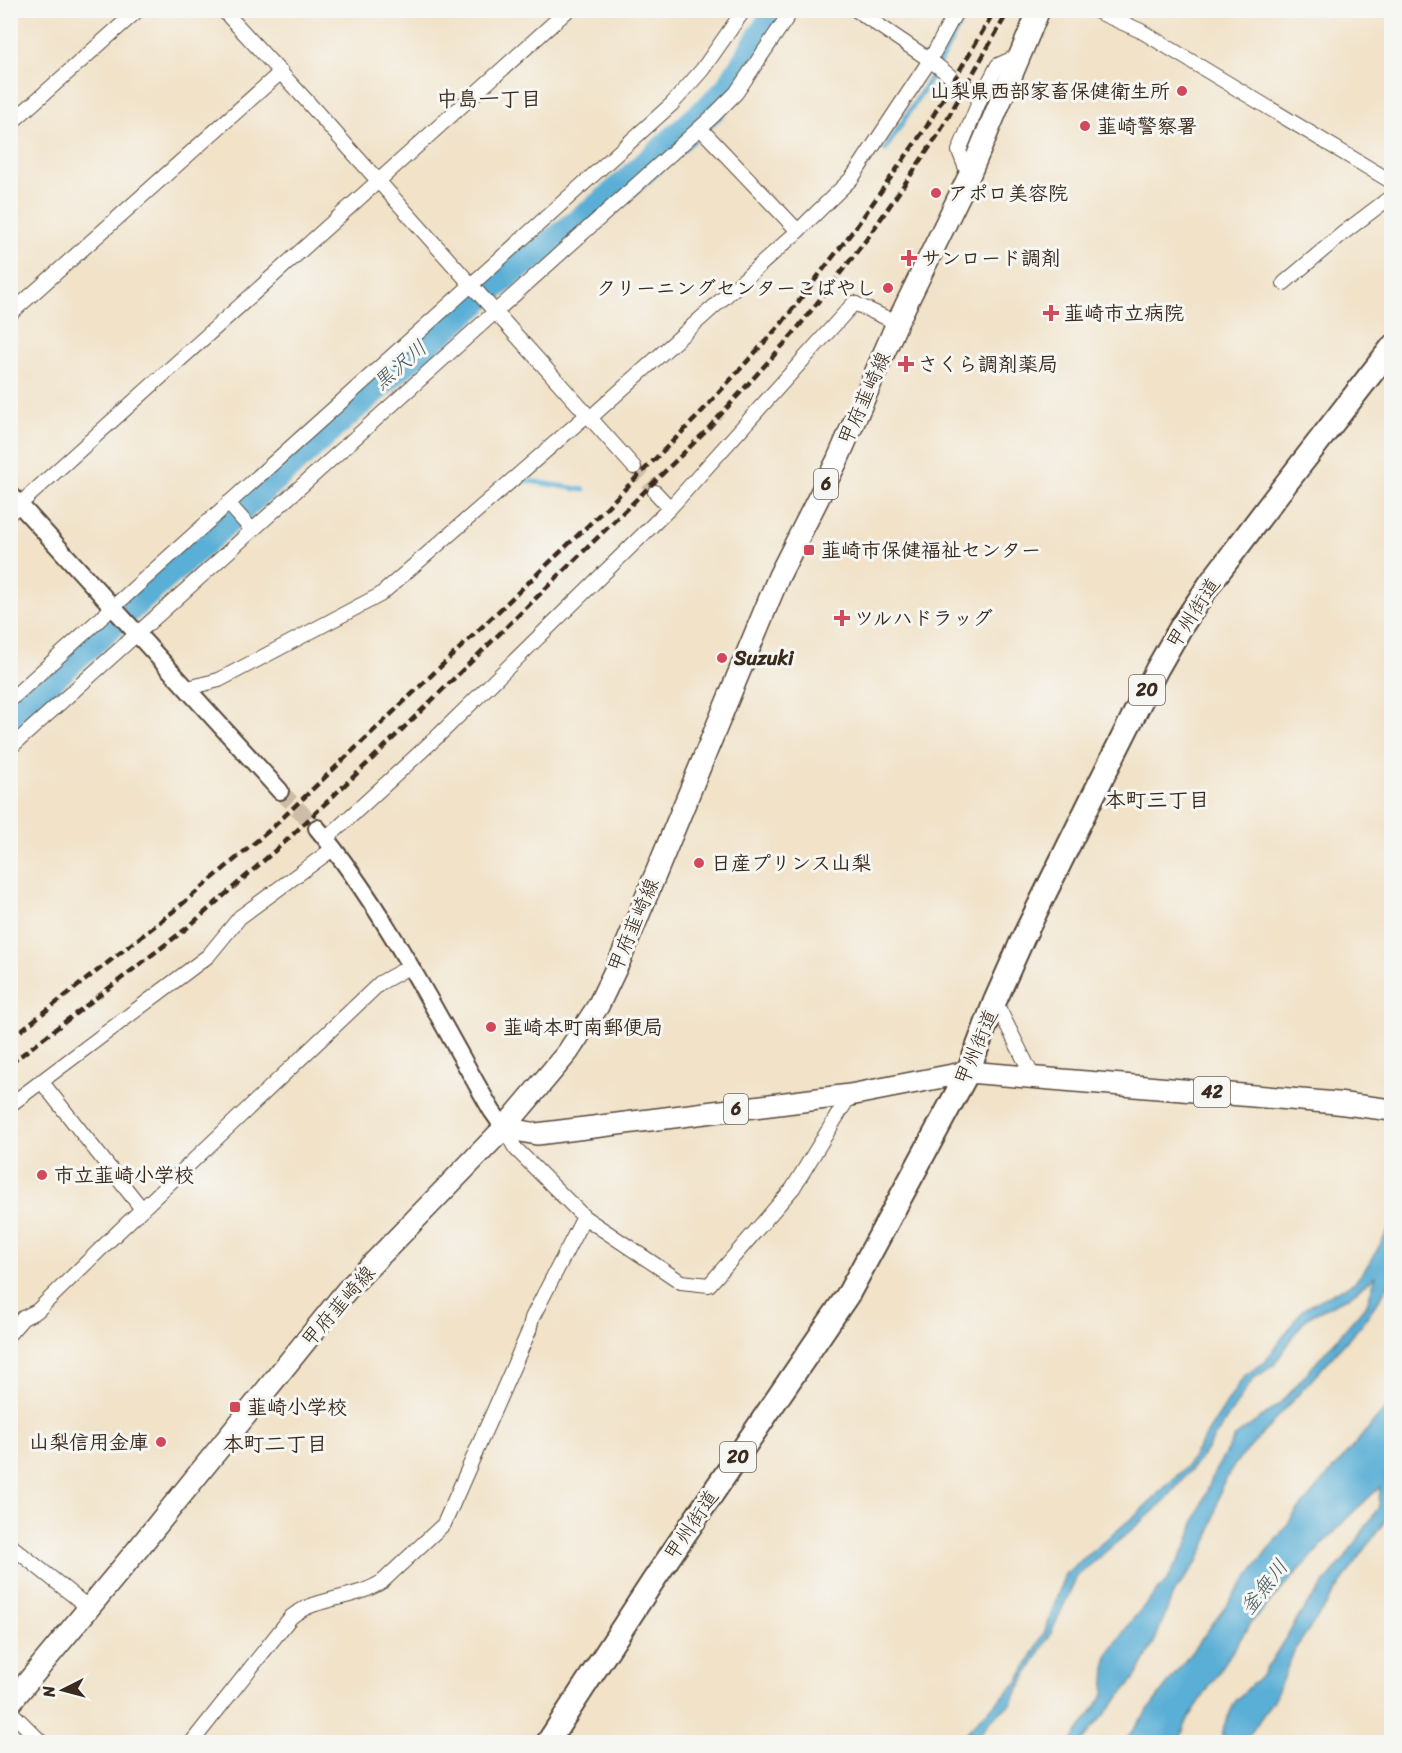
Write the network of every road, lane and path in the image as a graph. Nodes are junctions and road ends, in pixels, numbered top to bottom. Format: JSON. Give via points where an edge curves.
{"nodes":[{"id":1,"x":138,"y":10,"type":"edge"},
{"id":2,"x":223,"y":10,"type":"edge"},
{"id":3,"x":568,"y":10,"type":"edge"},
{"id":4,"x":744,"y":10,"type":"edge"},
{"id":5,"x":792,"y":10,"type":"edge"},
{"id":6,"x":856,"y":10,"type":"edge"},
{"id":7,"x":957,"y":10,"type":"edge"},
{"id":8,"x":1039,"y":10,"type":"edge"},
{"id":9,"x":1094,"y":10,"type":"edge"},
{"id":10,"x":1020,"y":56,"type":"junction"},
{"id":11,"x":930,"y":60,"type":"junction"},
{"id":12,"x":281,"y":72,"type":"junction"},
{"id":13,"x":950,"y":76,"type":"dead end"},
{"id":14,"x":10,"y":124,"type":"edge"},
{"id":15,"x":700,"y":128,"type":"junction"},
{"id":16,"x":969,"y":176,"type":"junction"},
{"id":17,"x":378,"y":181,"type":"junction"},
{"id":18,"x":1392,"y":182,"type":"edge"},
{"id":19,"x":1392,"y":196,"type":"edge"},
{"id":20,"x":798,"y":231,"type":"junction"},
{"id":21,"x":1284,"y":283,"type":"dead end"},
{"id":22,"x":470,"y":284,"type":"junction"},
{"id":23,"x":496,"y":313,"type":"junction"},
{"id":24,"x":10,"y":314,"type":"edge"},
{"id":25,"x":897,"y":323,"type":"junction"},
{"id":26,"x":1392,"y":347,"type":"edge"},
{"id":27,"x":589,"y":417,"type":"junction"},
{"id":28,"x":634,"y":467,"type":"tunnel mouth"},
{"id":29,"x":655,"y":492,"type":"tunnel mouth"},
{"id":30,"x":228,"y":503,"type":"junction"},
{"id":31,"x":14,"y":504,"type":"edge"},
{"id":32,"x":670,"y":508,"type":"junction"},
{"id":33,"x":252,"y":530,"type":"junction"},
{"id":34,"x":114,"y":607,"type":"junction"},
{"id":35,"x":138,"y":632,"type":"junction"},
{"id":36,"x":188,"y":688,"type":"junction"},
{"id":37,"x":10,"y":700,"type":"edge"},
{"id":38,"x":10,"y":748,"type":"edge"},
{"id":39,"x":280,"y":790,"type":"tunnel mouth"},
{"id":40,"x":325,"y":838,"type":"junction"},
{"id":41,"x":409,"y":967,"type":"junction"},
{"id":42,"x":995,"y":1001,"type":"junction"},
{"id":43,"x":968,"y":1072,"type":"junction"},
{"id":44,"x":1033,"y":1077,"type":"junction"},
{"id":45,"x":41,"y":1081,"type":"junction"},
{"id":46,"x":850,"y":1095,"type":"junction"},
{"id":47,"x":10,"y":1105,"type":"edge"},
{"id":48,"x":1392,"y":1110,"type":"edge"},
{"id":49,"x":504,"y":1128,"type":"junction"},
{"id":50,"x":142,"y":1209,"type":"junction"},
{"id":51,"x":584,"y":1217,"type":"junction"},
{"id":52,"x":10,"y":1333,"type":"edge"},
{"id":53,"x":10,"y":1545,"type":"edge"},
{"id":54,"x":89,"y":1608,"type":"junction"},
{"id":55,"x":10,"y":1703,"type":"edge"},
{"id":56,"x":10,"y":1711,"type":"edge"},
{"id":57,"x":41,"y":1743,"type":"edge"},
{"id":58,"x":192,"y":1743,"type":"edge"},
{"id":59,"x":548,"y":1743,"type":"edge"}],
"edges":[{"from":1,"to":14,"type":"street"},
{"from":2,"to":12,"type":"street"},
{"from":3,"to":17,"type":"street"},
{"from":4,"to":22,"type":"street","via":[[702,70],[672,104]]},
{"from":5,"to":15,"type":"street","via":[[736,93]]},
{"from":6,"to":11,"type":"street"},
{"from":7,"to":11,"type":"street"},
{"from":8,"to":10,"type":"main road","name":"甲府韮崎線","number":"6"},
{"from":9,"to":18,"type":"street","via":[[1141,31]]},
{"from":10,"to":16,"type":"main road","name":"甲府韮崎線","number":"6"},
{"from":10,"to":16,"type":"street","via":[[998,65],[978,94],[959,151]]},
{"from":11,"to":13,"type":"street"},
{"from":11,"to":20,"type":"street","via":[[852,178]]},
{"from":12,"to":17,"type":"street"},
{"from":12,"to":24,"type":"street"},
{"from":15,"to":20,"type":"street"},
{"from":15,"to":23,"type":"street"},
{"from":16,"to":25,"type":"main road","name":"甲府韮崎線","number":"6"},
{"from":17,"to":22,"type":"street"},
{"from":17,"to":31,"type":"street"},
{"from":19,"to":21,"type":"street"},
{"from":20,"to":27,"type":"street"},
{"from":22,"to":23,"type":"street"},
{"from":22,"to":30,"type":"street"},
{"from":23,"to":27,"type":"street"},
{"from":23,"to":33,"type":"street"},
{"from":25,"to":32,"type":"street","via":[[854,303]]},
{"from":25,"to":49,"type":"main road","name":"甲府韮崎線","number":"6","via":[[837,460],[779,576],[598,1006],[568,1052]]},
{"from":26,"to":42,"type":"highway","name":"甲州街道","number":"20","via":[[1211,582],[1181,627],[1089,804]]},
{"from":27,"to":28,"type":"street"},
{"from":27,"to":36,"type":"street","via":[[380,595],[219,680]]},
{"from":29,"to":32,"type":"street"},
{"from":30,"to":33,"type":"street"},
{"from":30,"to":34,"type":"street"},
{"from":31,"to":34,"type":"street"},
{"from":32,"to":40,"type":"street","via":[[439,735]]},
{"from":33,"to":35,"type":"street"},
{"from":34,"to":35,"type":"street"},
{"from":34,"to":37,"type":"street"},
{"from":35,"to":36,"type":"street"},
{"from":35,"to":38,"type":"street"},
{"from":36,"to":39,"type":"street"},
{"from":40,"to":41,"type":"street","via":[[398,944]]},
{"from":40,"to":45,"type":"street","via":[[240,917],[208,956]]},
{"from":41,"to":49,"type":"street"},
{"from":41,"to":50,"type":"street","via":[[380,983]]},
{"from":42,"to":43,"type":"highway","name":"甲州街道","number":"20"},
{"from":42,"to":44,"type":"street"},
{"from":43,"to":44,"type":"main road","number":"42"},
{"from":43,"to":46,"type":"main road","number":"6"},
{"from":43,"to":59,"type":"highway","name":"甲州街道","number":"20","via":[[849,1293]]},
{"from":44,"to":48,"type":"main road","number":"42"},
{"from":45,"to":47,"type":"street"},
{"from":45,"to":50,"type":"street"},
{"from":46,"to":49,"type":"main road","number":"6","via":[[537,1134]]},
{"from":46,"to":51,"type":"street","via":[[793,1188],[709,1285],[681,1282]]},
{"from":49,"to":51,"type":"street","via":[[515,1148]]},
{"from":49,"to":54,"type":"main road","name":"甲府韮崎線","number":"6","via":[[347,1290]]},
{"from":50,"to":52,"type":"street"},
{"from":51,"to":58,"type":"street","via":[[532,1318],[444,1524],[372,1589],[302,1608],[291,1617]]},
{"from":53,"to":54,"type":"street"},
{"from":54,"to":55,"type":"main road","name":"甲府韮崎線","number":"6"},
{"from":56,"to":57,"type":"street"}]}
